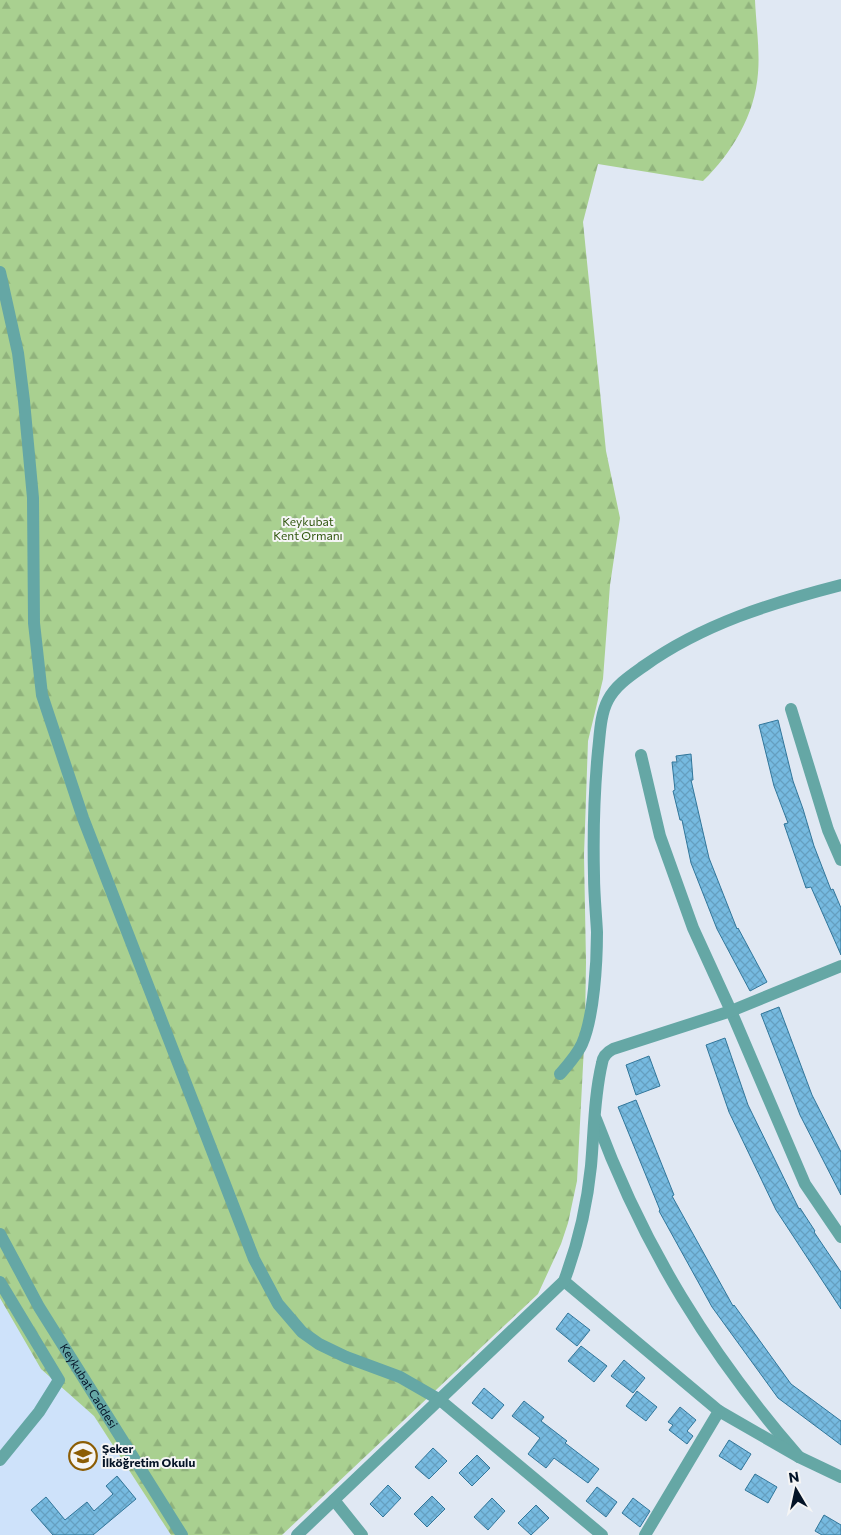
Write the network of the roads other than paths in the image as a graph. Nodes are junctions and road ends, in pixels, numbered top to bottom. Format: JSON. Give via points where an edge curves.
{"nodes":[{"id":1,"x":0,"y":272,"type":"edge"},
{"id":2,"x":841,"y":585,"type":"edge"},
{"id":3,"x":791,"y":709,"type":"dead end"},
{"id":4,"x":641,"y":755,"type":"dead end"},
{"id":5,"x":841,"y":860,"type":"edge"},
{"id":6,"x":841,"y":966,"type":"edge"},
{"id":7,"x":731,"y":1011,"type":"junction"},
{"id":8,"x":560,"y":1074,"type":"dead end"},
{"id":9,"x":594,"y":1114,"type":"junction"},
{"id":10,"x":0,"y":1234,"type":"edge"},
{"id":11,"x":841,"y":1236,"type":"edge"},
{"id":12,"x":564,"y":1281,"type":"junction"},
{"id":13,"x":0,"y":1282,"type":"edge"},
{"id":14,"x":71,"y":1358,"type":"junction"},
{"id":15,"x":59,"y":1380,"type":"junction"},
{"id":16,"x":440,"y":1400,"type":"junction"},
{"id":17,"x":720,"y":1411,"type":"junction"},
{"id":18,"x":799,"y":1457,"type":"junction"},
{"id":19,"x":0,"y":1460,"type":"edge"},
{"id":20,"x":841,"y":1477,"type":"edge"},
{"id":21,"x":334,"y":1500,"type":"junction"},
{"id":22,"x":182,"y":1535,"type":"edge"},
{"id":23,"x":297,"y":1535,"type":"edge"},
{"id":24,"x":362,"y":1535,"type":"edge"},
{"id":25,"x":602,"y":1535,"type":"edge"},
{"id":26,"x":645,"y":1535,"type":"edge"}],
"edges":[{"from":1,"to":16,"type":"street","via":[[18,353],[25,410],[33,498],[34,622],[42,694],[83,818],[243,1233],[270,1291],[302,1332],[319,1344],[400,1377]]},
{"from":2,"to":8,"type":"street","via":[[751,611],[700,633],[627,678],[608,700],[603,717],[594,799],[597,944],[593,993],[584,1040]]},
{"from":3,"to":5,"type":"street","via":[[828,830]]},
{"from":4,"to":7,"type":"street","via":[[660,836],[693,928]]},
{"from":6,"to":7,"type":"street"},
{"from":7,"to":9,"type":"street","via":[[610,1051],[602,1063]]},
{"from":7,"to":11,"type":"street","via":[[805,1184]]},
{"from":9,"to":12,"type":"street","via":[[585,1203],[575,1251]]},
{"from":9,"to":18,"type":"street","via":[[632,1206],[669,1278],[725,1365]]},
{"from":10,"to":14,"type":"street","name":"Keykubat Caddesi"},
{"from":12,"to":16,"type":"street"},
{"from":12,"to":17,"type":"street"},
{"from":13,"to":15,"type":"street"},
{"from":14,"to":15,"type":"street"},
{"from":14,"to":22,"type":"street","name":"Keykubat Caddesi"},
{"from":15,"to":19,"type":"street","via":[[39,1412]]},
{"from":16,"to":21,"type":"street"},
{"from":16,"to":25,"type":"street"},
{"from":17,"to":18,"type":"street"},
{"from":17,"to":26,"type":"street"},
{"from":18,"to":20,"type":"street"},
{"from":21,"to":23,"type":"street"},
{"from":21,"to":24,"type":"street"}]}
